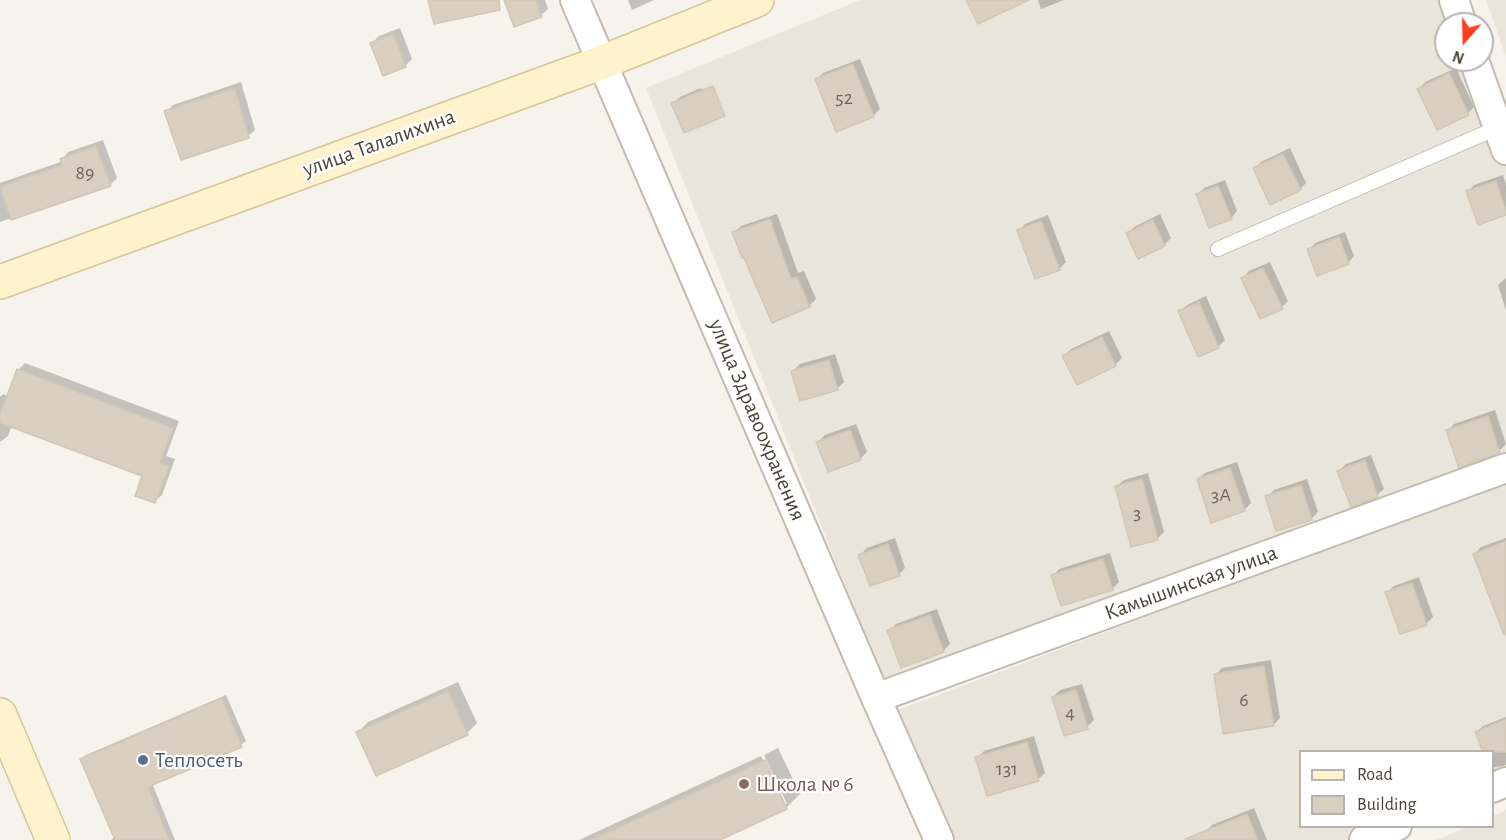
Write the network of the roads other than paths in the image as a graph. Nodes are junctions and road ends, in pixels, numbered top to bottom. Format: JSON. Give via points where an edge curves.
{"nodes":[{"id":1,"x":575,"y":0,"type":"edge"},
{"id":2,"x":756,"y":0,"type":"edge"},
{"id":3,"x":603,"y":62,"type":"junction"},
{"id":4,"x":1478,"y":72,"type":"edge"},
{"id":5,"x":1502,"y":139,"type":"edge"},
{"id":6,"x":1218,"y":249,"type":"dead end"},
{"id":7,"x":0,"y":282,"type":"edge"},
{"id":8,"x":1506,"y":468,"type":"edge"},
{"id":9,"x":876,"y":698,"type":"junction"},
{"id":10,"x":0,"y":715,"type":"edge"},
{"id":11,"x":1392,"y":828,"type":"edge"},
{"id":12,"x":53,"y":840,"type":"edge"},
{"id":13,"x":939,"y":840,"type":"edge"},
{"id":14,"x":1364,"y":840,"type":"edge"}],
"edges":[{"from":1,"to":3,"type":"street","name":"улица Здравоохранения"},
{"from":2,"to":3,"type":"street","name":"улица Талалихина"},
{"from":3,"to":7,"type":"street","name":"улица Талалихина"},
{"from":3,"to":9,"type":"street","name":"улица Здравоохранения"},
{"from":4,"to":5,"type":"street"},
{"from":5,"to":6,"type":"lane"},
{"from":8,"to":9,"type":"street","name":"Камышинская улица"},
{"from":9,"to":13,"type":"street","name":"улица Здравоохранения"},
{"from":10,"to":12,"type":"street"},
{"from":11,"to":14,"type":"street"}]}
